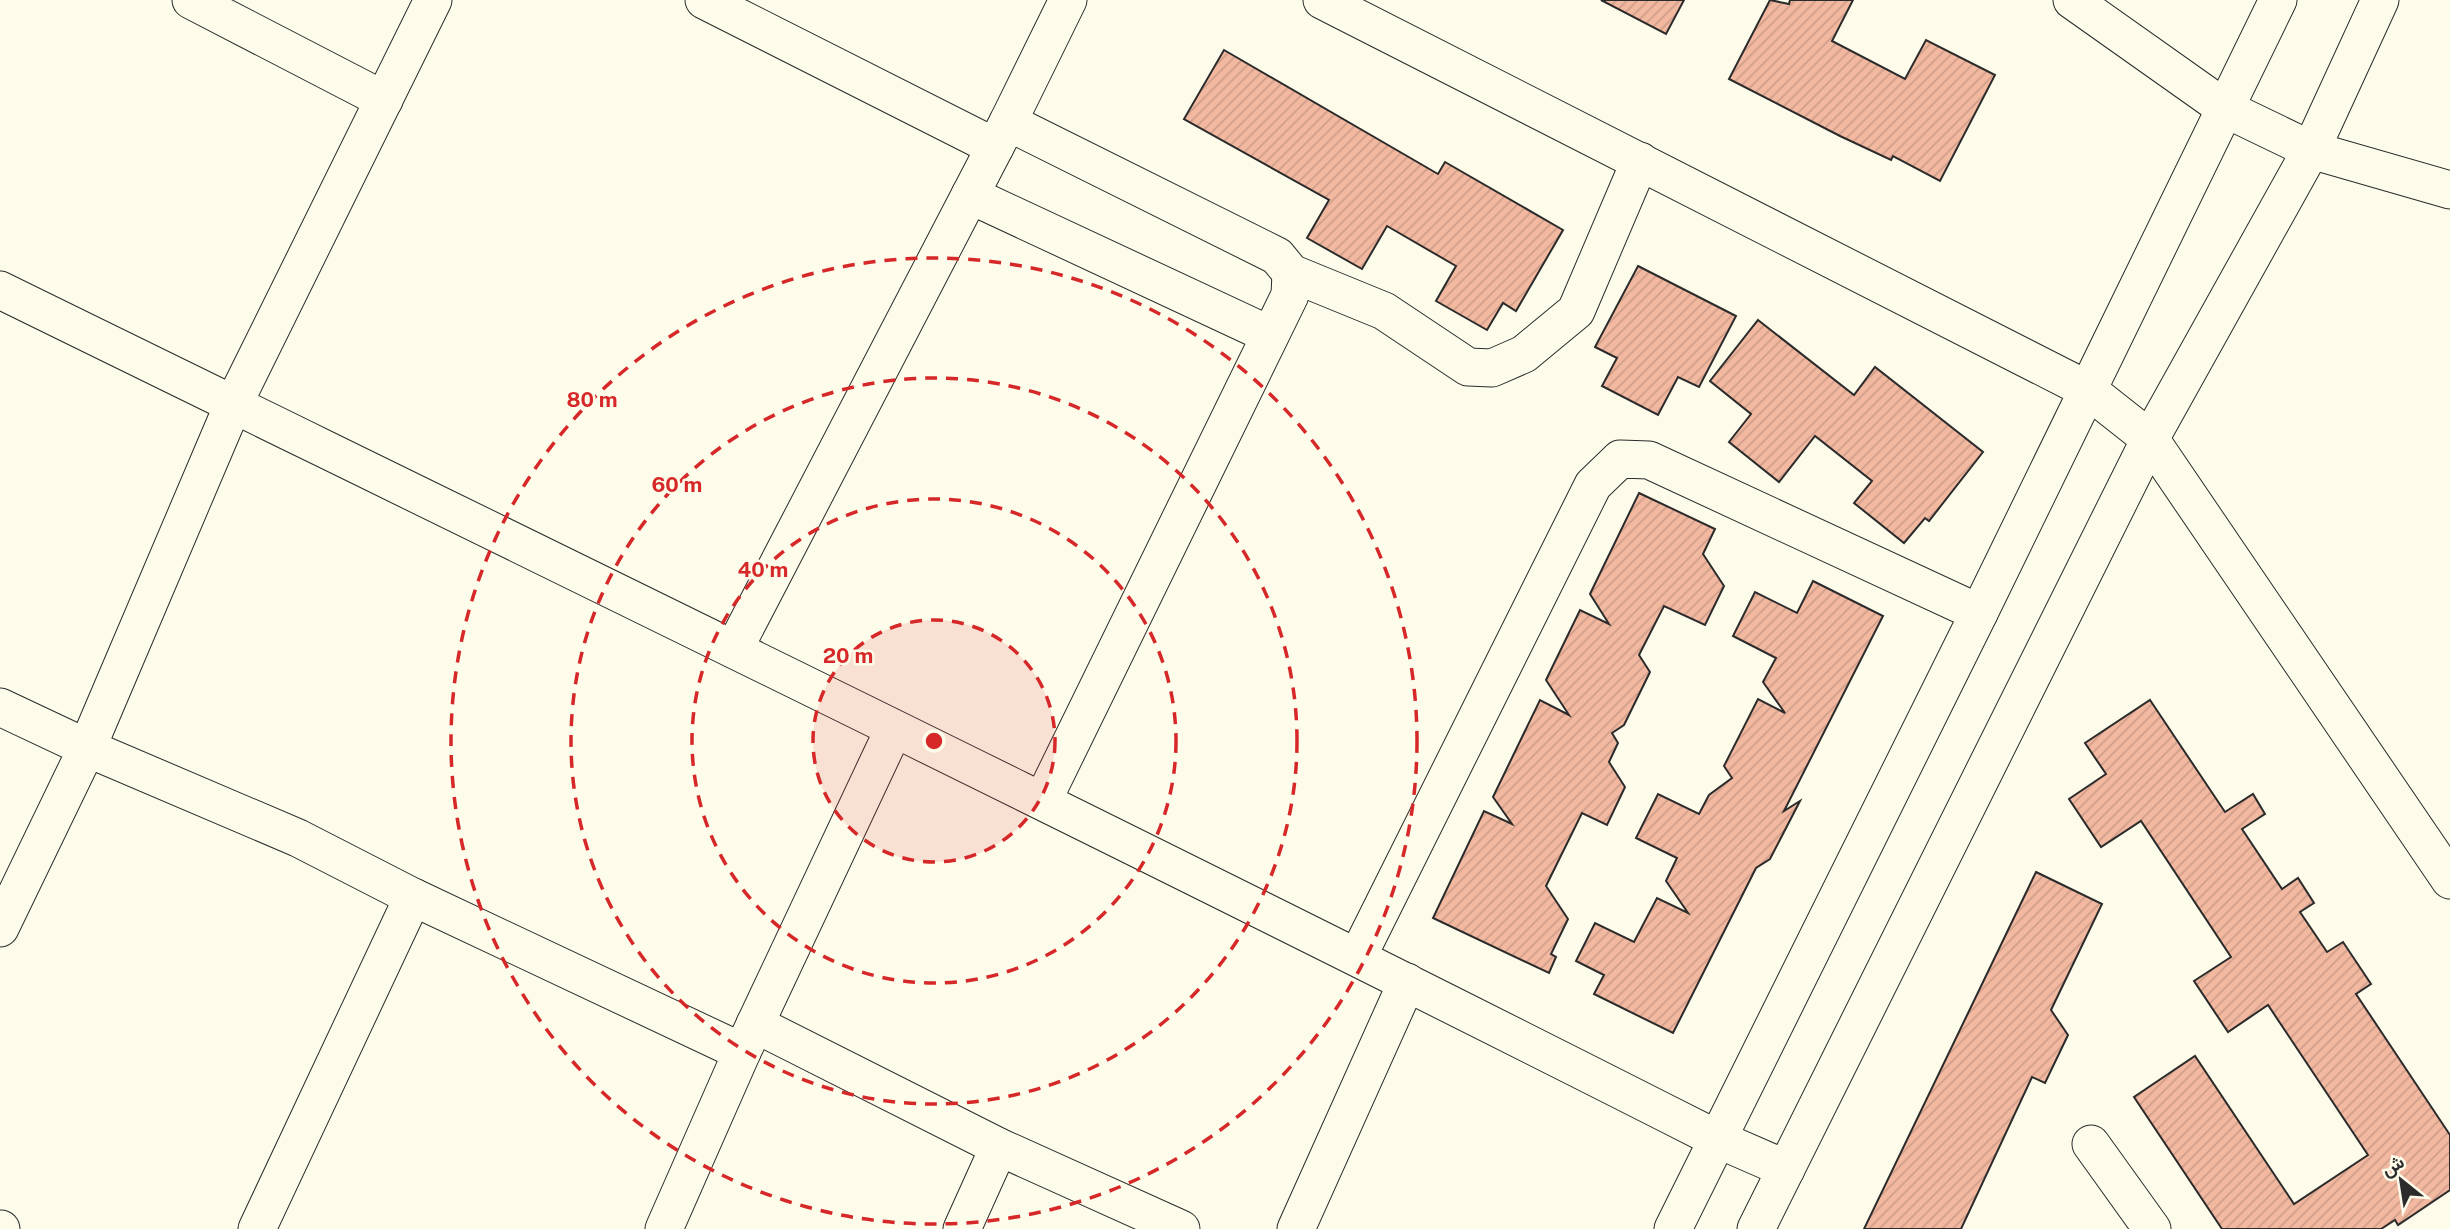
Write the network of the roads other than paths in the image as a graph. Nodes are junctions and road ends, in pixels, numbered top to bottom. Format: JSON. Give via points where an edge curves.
{"nodes":[{"id":1,"x":191,"y":0,"type":"edge"},
{"id":2,"x":433,"y":0,"type":"edge"},
{"id":3,"x":704,"y":0,"type":"edge"},
{"id":4,"x":1068,"y":0,"type":"edge"},
{"id":5,"x":1322,"y":0,"type":"edge"},
{"id":6,"x":2073,"y":0,"type":"edge"},
{"id":7,"x":2278,"y":0,"type":"edge"},
{"id":8,"x":2380,"y":0,"type":"edge"},
{"id":9,"x":384,"y":100,"type":"junction"},
{"id":10,"x":2226,"y":109,"type":"junction"},
{"id":11,"x":1002,"y":134,"type":"junction"},
{"id":12,"x":2311,"y":150,"type":"junction"},
{"id":13,"x":1640,"y":161,"type":"junction"},
{"id":14,"x":2449,"y":191,"type":"edge"},
{"id":15,"x":970,"y":195,"type":"junction"},
{"id":16,"x":1290,"y":272,"type":"junction"},
{"id":17,"x":0,"y":290,"type":"edge"},
{"id":18,"x":1269,"y":335,"type":"junction"},
{"id":19,"x":2088,"y":390,"type":"junction"},
{"id":20,"x":233,"y":405,"type":"junction"},
{"id":21,"x":2150,"y":439,"type":"junction"},
{"id":22,"x":1979,"y":613,"type":"junction"},
{"id":23,"x":734,"y":649,"type":"junction"},
{"id":24,"x":0,"y":707,"type":"edge"},
{"id":25,"x":893,"y":731,"type":"junction"},
{"id":26,"x":87,"y":748,"type":"junction"},
{"id":27,"x":1043,"y":800,"type":"junction"},
{"id":28,"x":2450,"y":880,"type":"edge"},
{"id":29,"x":413,"y":897,"type":"junction"},
{"id":30,"x":0,"y":928,"type":"edge"},
{"id":31,"x":1358,"y":956,"type":"junction"},
{"id":32,"x":1407,"y":982,"type":"junction"},
{"id":33,"x":748,"y":1038,"type":"junction"},
{"id":34,"x":1715,"y":1138,"type":"junction"},
{"id":35,"x":2091,"y":1144,"type":"dead end"},
{"id":36,"x":999,"y":1147,"type":"junction"},
{"id":37,"x":1786,"y":1168,"type":"junction"},
{"id":38,"x":257,"y":1229,"type":"edge"},
{"id":39,"x":664,"y":1229,"type":"edge"},
{"id":40,"x":962,"y":1229,"type":"edge"},
{"id":41,"x":1181,"y":1229,"type":"edge"},
{"id":42,"x":1296,"y":1229,"type":"edge"},
{"id":43,"x":1673,"y":1229,"type":"edge"},
{"id":44,"x":1756,"y":1229,"type":"edge"},
{"id":45,"x":2152,"y":1229,"type":"edge"}],
"edges":[{"from":1,"to":9,"type":"street"},
{"from":2,"to":9,"type":"street"},
{"from":3,"to":11,"type":"street"},
{"from":4,"to":11,"type":"street"},
{"from":5,"to":13,"type":"street"},
{"from":6,"to":10,"type":"street"},
{"from":7,"to":10,"type":"street"},
{"from":8,"to":12,"type":"street"},
{"from":9,"to":20,"type":"street"},
{"from":10,"to":12,"type":"street"},
{"from":10,"to":19,"type":"street"},
{"from":11,"to":15,"type":"street"},
{"from":11,"to":16,"type":"street","via":[[1277,256]]},
{"from":12,"to":14,"type":"street"},
{"from":12,"to":21,"type":"street"},
{"from":13,"to":16,"type":"street","via":[[1576,311],[1524,354],[1492,368],[1468,367],[1384,311]]},
{"from":13,"to":19,"type":"street"},
{"from":15,"to":18,"type":"street"},
{"from":15,"to":23,"type":"street"},
{"from":16,"to":18,"type":"street","via":[[1290,295]]},
{"from":17,"to":20,"type":"street"},
{"from":18,"to":27,"type":"street"},
{"from":19,"to":21,"type":"street"},
{"from":19,"to":22,"type":"street"},
{"from":20,"to":23,"type":"street"},
{"from":20,"to":26,"type":"street"},
{"from":21,"to":28,"type":"street"},
{"from":21,"to":37,"type":"street"},
{"from":22,"to":31,"type":"street","via":[[1649,460],[1620,459],[1593,485]]},
{"from":22,"to":34,"type":"street"},
{"from":23,"to":25,"type":"street"},
{"from":24,"to":26,"type":"street"},
{"from":25,"to":27,"type":"street"},
{"from":25,"to":33,"type":"street"},
{"from":26,"to":29,"type":"street","via":[[298,838]]},
{"from":26,"to":30,"type":"street"},
{"from":27,"to":31,"type":"street"},
{"from":29,"to":33,"type":"street"},
{"from":29,"to":38,"type":"street"},
{"from":31,"to":32,"type":"street"},
{"from":32,"to":34,"type":"street"},
{"from":32,"to":42,"type":"street"},
{"from":33,"to":36,"type":"street"},
{"from":33,"to":39,"type":"street"},
{"from":34,"to":37,"type":"street"},
{"from":34,"to":43,"type":"street"},
{"from":35,"to":45,"type":"street"},
{"from":36,"to":40,"type":"street"},
{"from":36,"to":41,"type":"street"},
{"from":37,"to":44,"type":"street"}]}
